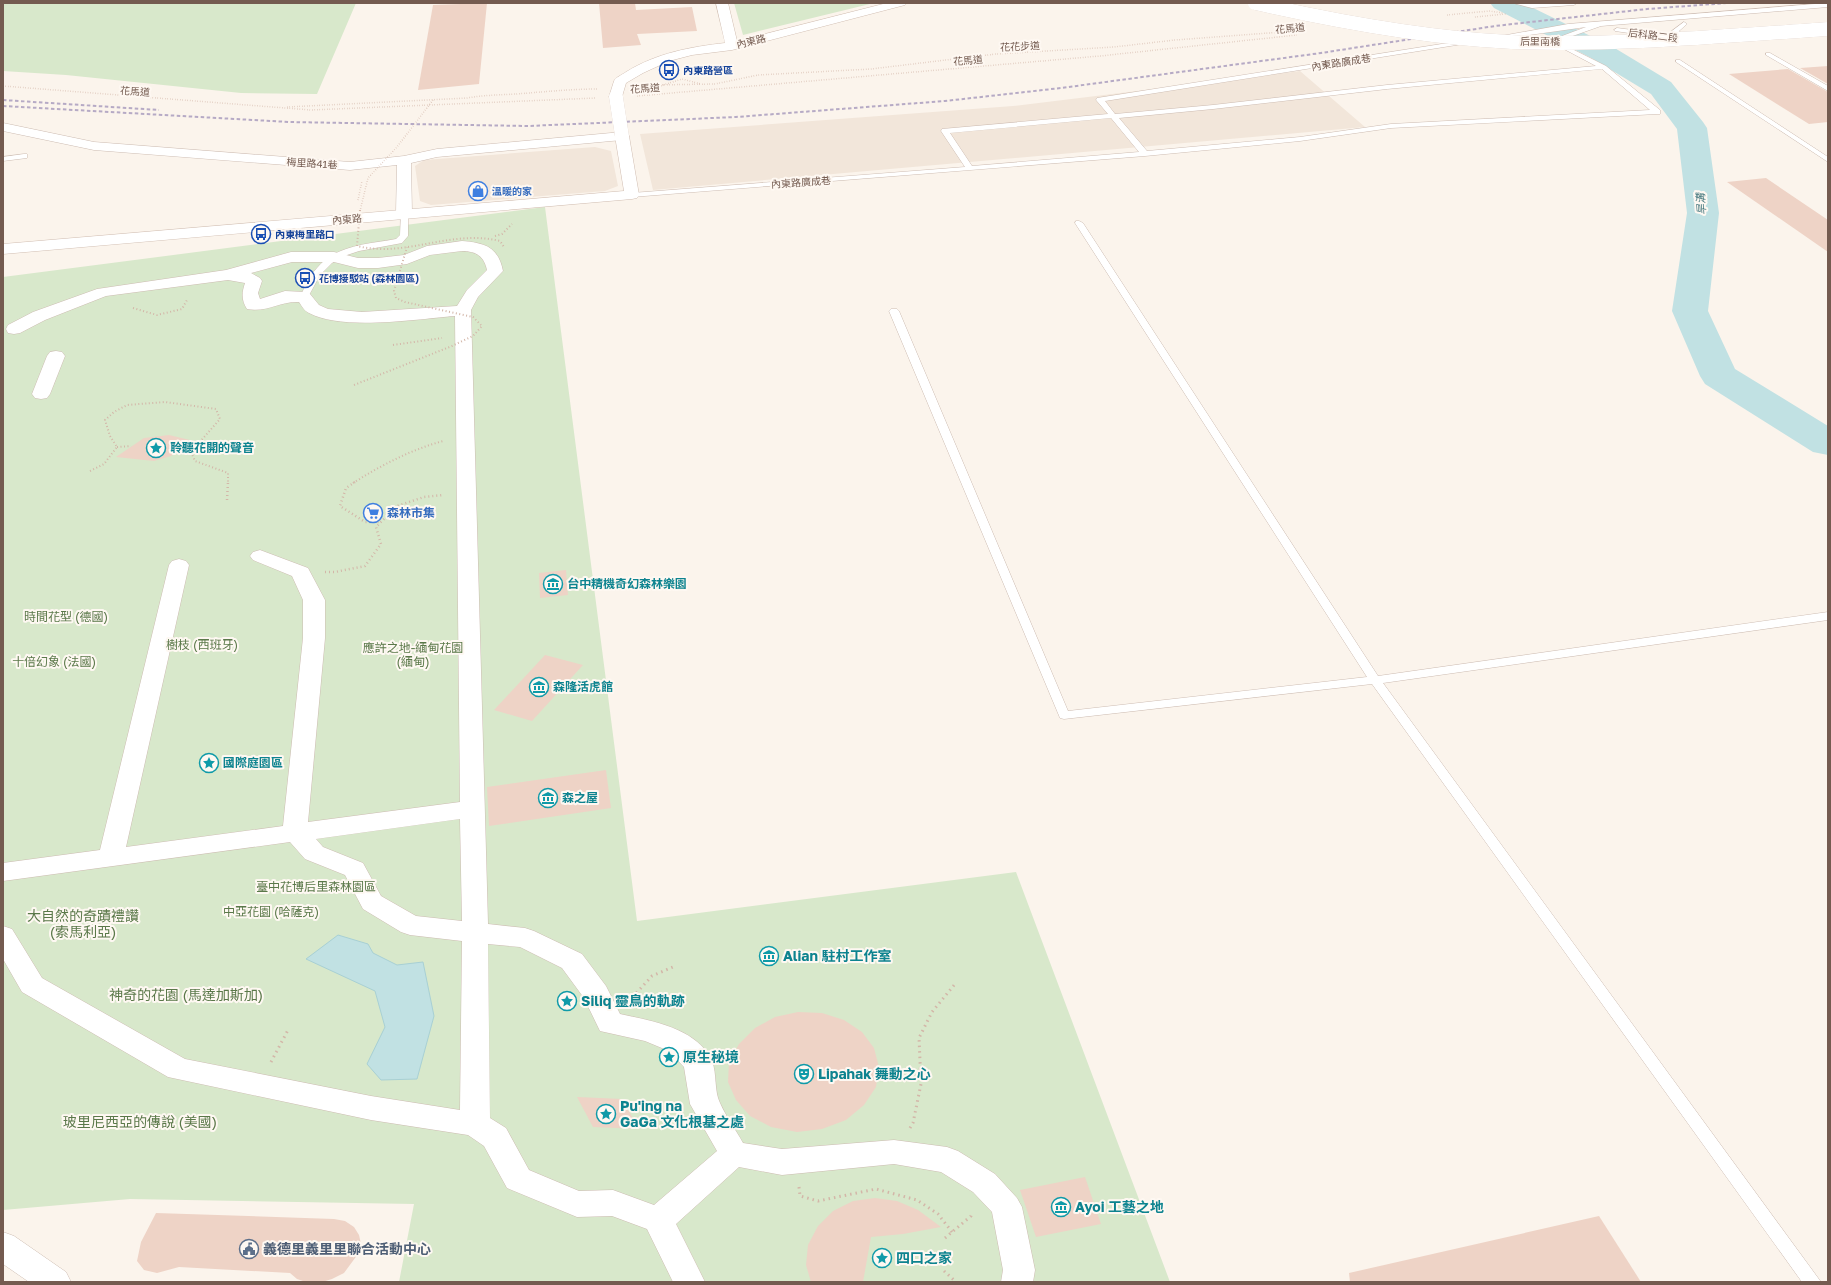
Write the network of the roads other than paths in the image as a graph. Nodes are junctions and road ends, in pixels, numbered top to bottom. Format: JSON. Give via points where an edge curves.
{"nodes":[{"id":1,"x":722,"y":3,"type":"edge"},
{"id":2,"x":902,"y":3,"type":"edge"},
{"id":3,"x":1254,"y":3,"type":"edge"},
{"id":4,"x":1287,"y":3,"type":"edge"},
{"id":5,"x":1516,"y":3,"type":"edge"},
{"id":6,"x":1574,"y":3,"type":"edge"},
{"id":7,"x":1828,"y":5,"type":"edge"},
{"id":8,"x":1828,"y":12,"type":"edge"},
{"id":9,"x":1828,"y":20,"type":"edge"},
{"id":10,"x":1600,"y":24,"type":"junction"},
{"id":11,"x":1684,"y":24,"type":"junction"},
{"id":12,"x":1828,"y":29,"type":"edge"},
{"id":13,"x":1583,"y":30,"type":"junction"},
{"id":14,"x":1617,"y":30,"type":"junction"},
{"id":15,"x":1828,"y":34,"type":"edge"},
{"id":16,"x":1685,"y":39,"type":"junction"},
{"id":17,"x":732,"y":46,"type":"junction"},
{"id":18,"x":1768,"y":54,"type":"dead end"},
{"id":19,"x":1678,"y":61,"type":"dead end"},
{"id":20,"x":1604,"y":67,"type":"junction"},
{"id":21,"x":1828,"y":89,"type":"edge"},
{"id":22,"x":1112,"y":115,"type":"junction"},
{"id":23,"x":6,"y":128,"type":"edge"},
{"id":24,"x":622,"y":136,"type":"junction"},
{"id":25,"x":1146,"y":154,"type":"junction"},
{"id":26,"x":24,"y":156,"type":"dead end"},
{"id":27,"x":3,"y":159,"type":"edge"},
{"id":28,"x":1827,"y":159,"type":"edge"},
{"id":29,"x":404,"y":160,"type":"junction"},
{"id":30,"x":970,"y":169,"type":"junction"},
{"id":31,"x":632,"y":196,"type":"junction"},
{"id":32,"x":404,"y":214,"type":"junction"},
{"id":33,"x":1079,"y":222,"type":"dead end"},
{"id":34,"x":3,"y":249,"type":"edge"},
{"id":35,"x":334,"y":257,"type":"junction"},
{"id":36,"x":226,"y":275,"type":"junction"},
{"id":37,"x":304,"y":297,"type":"junction"},
{"id":38,"x":463,"y":310,"type":"junction"},
{"id":39,"x":894,"y":311,"type":"dead end"},
{"id":40,"x":14,"y":329,"type":"dead end"},
{"id":41,"x":56,"y":356,"type":"dead end"},
{"id":42,"x":41,"y":394,"type":"dead end"},
{"id":43,"x":260,"y":556,"type":"dead end"},
{"id":44,"x":179,"y":565,"type":"dead end"},
{"id":45,"x":1828,"y":616,"type":"edge"},
{"id":46,"x":1375,"y":680,"type":"junction"},
{"id":47,"x":473,"y":809,"type":"junction"},
{"id":48,"x":296,"y":832,"type":"junction"},
{"id":49,"x":111,"y":857,"type":"junction"},
{"id":50,"x":3,"y":872,"type":"edge"},
{"id":51,"x":475,"y":933,"type":"junction"},
{"id":52,"x":3,"y":936,"type":"edge"},
{"id":53,"x":475,"y":1124,"type":"junction"},
{"id":54,"x":734,"y":1154,"type":"junction"},
{"id":55,"x":658,"y":1220,"type":"junction"},
{"id":56,"x":3,"y":1246,"type":"edge"},
{"id":57,"x":55,"y":1282,"type":"edge"},
{"id":58,"x":690,"y":1282,"type":"edge"},
{"id":59,"x":1017,"y":1282,"type":"edge"},
{"id":60,"x":1812,"y":1282,"type":"edge"}],
"edges":[{"from":1,"to":17,"type":"street"},
{"from":2,"to":17,"type":"street","name":"內東路"},
{"from":3,"to":12,"type":"street","name":"后里南橋","bridge":true,"via":[[1380,29],[1466,39],[1525,42],[1631,41]]},
{"from":4,"to":9,"type":"street","name":"后里南橋","via":[[1385,22],[1523,34],[1622,32]]},
{"from":5,"to":6,"type":"lane","via":[[1532,6]]},
{"from":7,"to":10,"type":"lane"},
{"from":8,"to":11,"type":"lane","name":"后科路二段"},
{"from":10,"to":13,"type":"lane"},
{"from":10,"to":22,"type":"lane","name":"內東路廣成巷","via":[[1568,26],[1100,100]]},
{"from":11,"to":14,"type":"lane","name":"后科路二段"},
{"from":11,"to":16,"type":"lane","via":[[1675,31]]},
{"from":13,"to":14,"type":"lane"},
{"from":13,"to":20,"type":"lane","via":[[1564,36],[1565,48]]},
{"from":14,"to":16,"type":"lane","name":"后科路二段"},
{"from":15,"to":16,"type":"lane","name":"后科路二段","via":[[1720,43]]},
{"from":17,"to":24,"type":"street","name":"內東路","bridge":true,"via":[[665,58],[620,81],[616,97]]},
{"from":18,"to":21,"type":"lane"},
{"from":19,"to":28,"type":"lane"},
{"from":20,"to":22,"type":"lane"},
{"from":20,"to":25,"type":"lane","via":[[1657,112],[1390,126],[1300,139]]},
{"from":22,"to":25,"type":"lane","name":"內東路廣成巷"},
{"from":22,"to":30,"type":"lane","via":[[945,131]]},
{"from":23,"to":29,"type":"street","name":"梅里路41巷","via":[[94,146],[350,166]]},
{"from":24,"to":29,"type":"street","name":"梅里路41巷","via":[[438,153]]},
{"from":24,"to":31,"type":"street"},
{"from":25,"to":30,"type":"lane","name":"內東路廣成巷"},
{"from":26,"to":27,"type":"lane"},
{"from":29,"to":32,"type":"street"},
{"from":30,"to":31,"type":"lane","name":"內東路廣成巷"},
{"from":31,"to":32,"type":"street","name":"內東路"},
{"from":32,"to":34,"type":"street","name":"內東路"},
{"from":32,"to":35,"type":"lane","via":[[404,236],[399,241],[351,250]]},
{"from":33,"to":46,"type":"lane"},
{"from":35,"to":36,"type":"street","via":[[292,257]]},
{"from":35,"to":37,"type":"lane","via":[[321,268]]},
{"from":35,"to":38,"type":"street","via":[[358,263],[378,263],[408,259],[434,250],[462,246],[479,247],[493,260],[495,271],[467,299]]},
{"from":36,"to":37,"type":"street","via":[[247,277],[254,281],[250,293],[253,305],[265,304],[285,296]]},
{"from":36,"to":40,"type":"street","via":[[103,292],[39,316]]},
{"from":37,"to":38,"type":"street","via":[[314,310],[336,316],[379,316]]},
{"from":38,"to":47,"type":"street"},
{"from":39,"to":46,"type":"lane","via":[[1064,715]]},
{"from":41,"to":42,"type":"street"},
{"from":43,"to":48,"type":"street","via":[[301,572],[314,600],[314,638]]},
{"from":44,"to":49,"type":"street"},
{"from":45,"to":46,"type":"lane"},
{"from":46,"to":60,"type":"lane"},
{"from":47,"to":48,"type":"street"},
{"from":47,"to":51,"type":"street"},
{"from":48,"to":49,"type":"street"},
{"from":48,"to":51,"type":"street","via":[[314,853],[354,870],[372,902],[410,925]]},
{"from":49,"to":50,"type":"street"},
{"from":51,"to":53,"type":"street"},
{"from":51,"to":54,"type":"street","via":[[525,938],[572,960],[596,993],[610,1023],[649,1031],[679,1043],[698,1063],[705,1104]]},
{"from":52,"to":53,"type":"street","via":[[32,985],[178,1069],[370,1108]]},
{"from":53,"to":55,"type":"street","via":[[494,1137],[518,1179],[577,1204],[612,1203]]},
{"from":54,"to":55,"type":"street"},
{"from":54,"to":59,"type":"street","via":[[782,1162],[894,1152],[947,1160],[984,1183],[1006,1207],[1019,1270]]},
{"from":55,"to":58,"type":"street"},
{"from":56,"to":57,"type":"street"}]}
